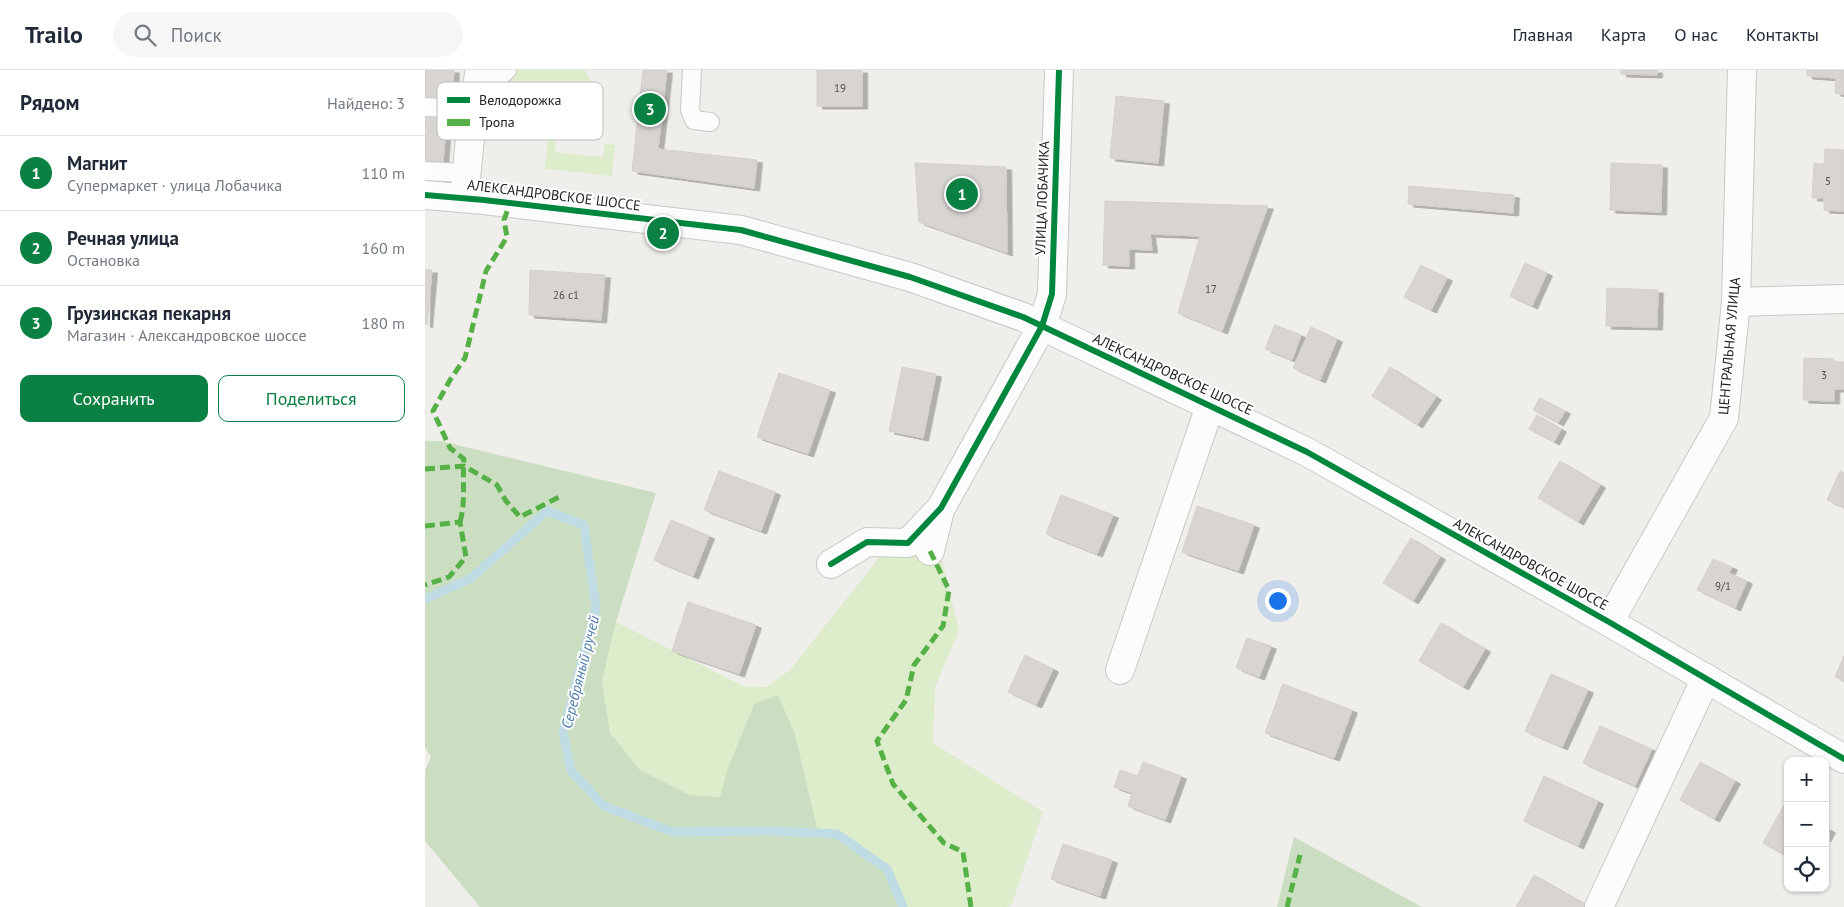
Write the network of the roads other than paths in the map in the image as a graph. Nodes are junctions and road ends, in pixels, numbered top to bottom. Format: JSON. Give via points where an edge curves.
{"nodes":[{"id":1,"x":507,"y":70,"type":"edge"},
{"id":2,"x":692,"y":70,"type":"edge"},
{"id":3,"x":1059,"y":70,"type":"edge"},
{"id":4,"x":1741,"y":70,"type":"edge"},
{"id":5,"x":495,"y":82,"type":"edge"},
{"id":6,"x":710,"y":122,"type":"dead end"},
{"id":7,"x":470,"y":140,"type":"edge"},
{"id":8,"x":425,"y":171,"type":"edge"},
{"id":9,"x":465,"y":185,"type":"junction"},
{"id":10,"x":425,"y":194,"type":"edge"},
{"id":11,"x":1844,"y":299,"type":"edge"},
{"id":12,"x":1736,"y":302,"type":"junction"},
{"id":13,"x":1042,"y":326,"type":"junction"},
{"id":14,"x":1210,"y":406,"type":"junction"},
{"id":15,"x":941,"y":508,"type":"junction"},
{"id":16,"x":930,"y":551,"type":"dead end"},
{"id":17,"x":831,"y":564,"type":"dead end"},
{"id":18,"x":1609,"y":622,"type":"junction"},
{"id":19,"x":1120,"y":670,"type":"dead end"},
{"id":20,"x":1706,"y":678,"type":"junction"},
{"id":21,"x":1844,"y":759,"type":"edge"},
{"id":22,"x":1599,"y":907,"type":"edge"}],
"edges":[{"from":1,"to":5,"type":"lane"},
{"from":2,"to":6,"type":"lane","via":[[690,110],[695,120]]},
{"from":3,"to":13,"type":"street","name":"УЛИЦА ЛОБАЧИКА","via":[[1052,294]]},
{"from":4,"to":12,"type":"street","name":"ЦЕНТРАЛЬНАЯ УЛИЦА"},
{"from":7,"to":9,"type":"street"},
{"from":8,"to":9,"type":"lane"},
{"from":9,"to":10,"type":"street","name":"АЛЕКСАНДРОВСКОЕ ШОССЕ"},
{"from":9,"to":13,"type":"street","name":"АЛЕКСАНДРОВСКОЕ ШОССЕ","via":[[741,230],[910,277]]},
{"from":11,"to":12,"type":"street"},
{"from":12,"to":18,"type":"street","name":"ЦЕНТРАЛЬНАЯ УЛИЦА","via":[[1724,418]]},
{"from":13,"to":14,"type":"street","name":"АЛЕКСАНДРОВСКОЕ ШОССЕ"},
{"from":13,"to":15,"type":"street","name":"УЛИЦА ЛОБАЧИКА"},
{"from":14,"to":18,"type":"street","name":"АЛЕКСАНДРОВСКОЕ ШОССЕ","via":[[1307,452]]},
{"from":14,"to":19,"type":"street"},
{"from":15,"to":16,"type":"street"},
{"from":15,"to":17,"type":"street","via":[[908,543],[867,542]]},
{"from":18,"to":20,"type":"street","name":"АЛЕКСАНДРОВСКОЕ ШОССЕ"},
{"from":20,"to":21,"type":"street","name":"АЛЕКСАНДРОВСКОЕ ШОССЕ"},
{"from":20,"to":22,"type":"street"}]}
